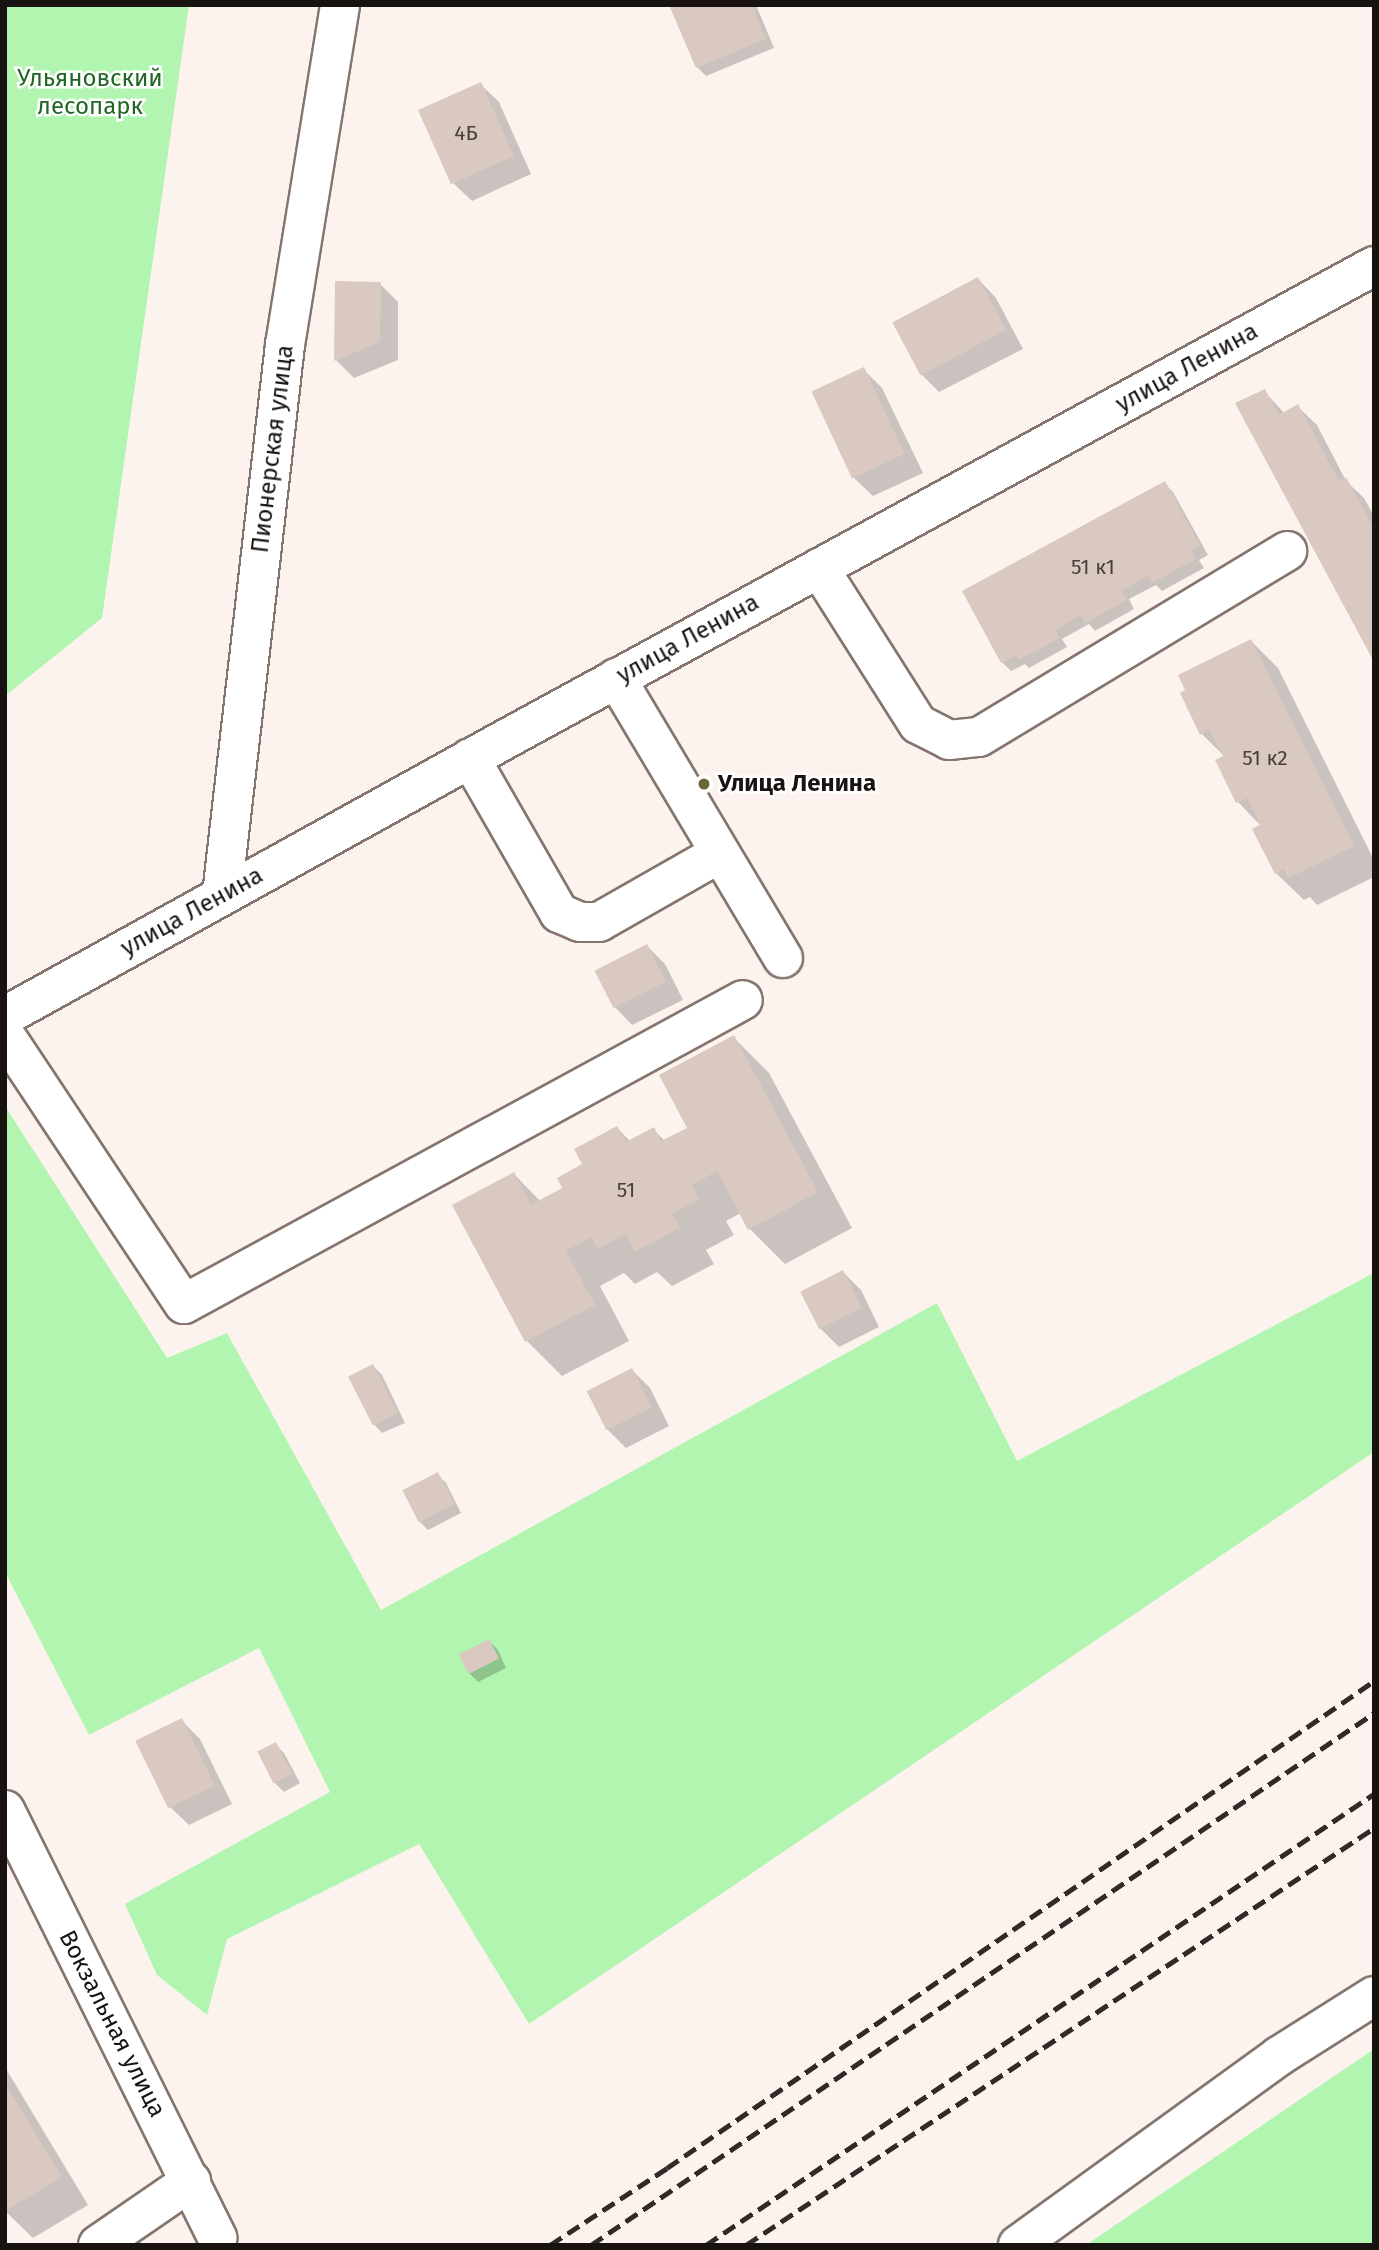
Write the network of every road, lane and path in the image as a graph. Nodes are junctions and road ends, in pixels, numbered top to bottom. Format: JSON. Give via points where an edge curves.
{"nodes":[{"id":1,"x":340,"y":5,"type":"edge"},
{"id":2,"x":1374,"y":266,"type":"edge"},
{"id":3,"x":1287,"y":551,"type":"dead end"},
{"id":4,"x":819,"y":568,"type":"junction"},
{"id":5,"x":616,"y":678,"type":"junction"},
{"id":6,"x":470,"y":758,"type":"junction"},
{"id":7,"x":720,"y":853,"type":"junction"},
{"id":8,"x":222,"y":895,"type":"junction"},
{"id":9,"x":783,"y":958,"type":"dead end"},
{"id":10,"x":743,"y":1000,"type":"dead end"},
{"id":11,"x":5,"y":1016,"type":"edge"},
{"id":12,"x":5,"y":1035,"type":"edge"},
{"id":13,"x":5,"y":1810,"type":"edge"},
{"id":14,"x":1374,"y":1996,"type":"edge"},
{"id":15,"x":191,"y":2181,"type":"junction"},
{"id":16,"x":217,"y":2238,"type":"dead end"},
{"id":17,"x":98,"y":2245,"type":"edge"},
{"id":18,"x":1018,"y":2245,"type":"edge"}],
"edges":[{"from":1,"to":8,"type":"street","name":"Пионерская улица","via":[[285,345]]},
{"from":2,"to":4,"type":"street","name":"улица Ленина"},
{"from":3,"to":4,"type":"street","via":[[979,737],[949,740],[918,724]]},
{"from":4,"to":5,"type":"street","name":"улица Ленина"},
{"from":5,"to":6,"type":"street","name":"улица Ленина"},
{"from":5,"to":7,"type":"street"},
{"from":6,"to":7,"type":"street","via":[[559,913],[580,922],[599,922]]},
{"from":6,"to":8,"type":"street","name":"улица Ленина"},
{"from":7,"to":9,"type":"street"},
{"from":8,"to":11,"type":"street","name":"улица Ленина"},
{"from":10,"to":12,"type":"street","via":[[184,1304]]},
{"from":13,"to":15,"type":"street","name":"Вокзальная улица"},
{"from":14,"to":18,"type":"street","via":[[1279,2056]]},
{"from":15,"to":16,"type":"street","name":"Вокзальная улица"},
{"from":15,"to":17,"type":"street"}]}
